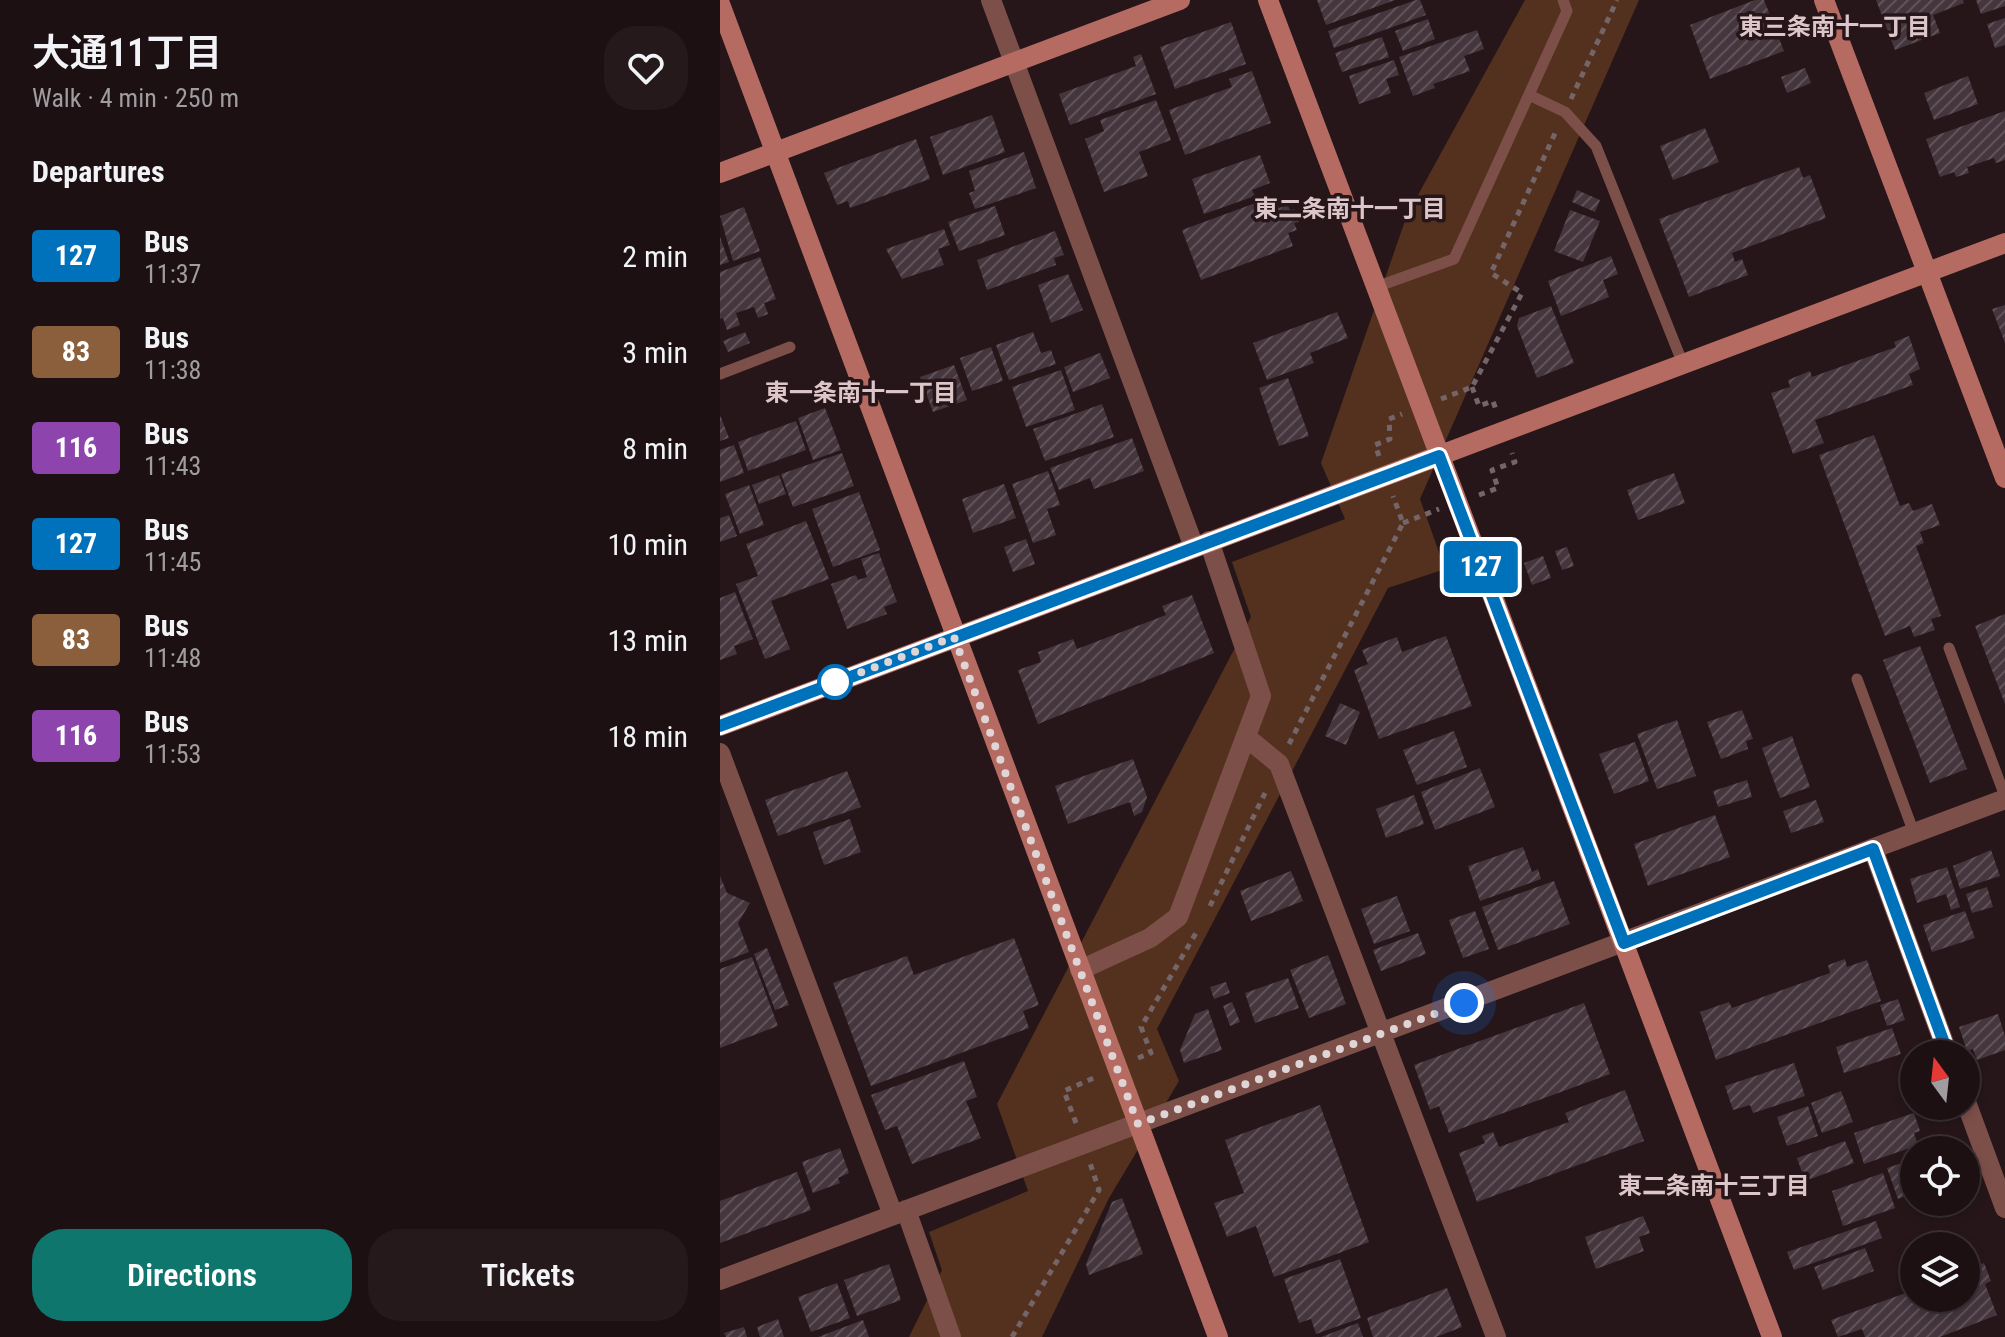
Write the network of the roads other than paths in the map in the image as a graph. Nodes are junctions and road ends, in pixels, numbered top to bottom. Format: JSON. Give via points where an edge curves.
{"nodes":[{"id":1,"x":991,"y":0,"type":"edge"},
{"id":2,"x":1180,"y":0,"type":"edge"},
{"id":3,"x":1268,"y":0,"type":"edge"},
{"id":4,"x":1563,"y":0,"type":"edge"},
{"id":5,"x":1824,"y":0,"type":"edge"},
{"id":6,"x":720,"y":4,"type":"edge"},
{"id":7,"x":1014,"y":61,"type":"junction"},
{"id":8,"x":1529,"y":95,"type":"junction"},
{"id":9,"x":775,"y":153,"type":"junction"},
{"id":10,"x":720,"y":173,"type":"edge"},
{"id":11,"x":2005,"y":243,"type":"edge"},
{"id":12,"x":1927,"y":272,"type":"junction"},
{"id":13,"x":1376,"y":287,"type":"junction"},
{"id":14,"x":790,"y":347,"type":"dead end"},
{"id":15,"x":1683,"y":364,"type":"junction"},
{"id":16,"x":720,"y":374,"type":"edge"},
{"id":17,"x":1439,"y":456,"type":"junction"},
{"id":18,"x":2005,"y":478,"type":"edge"},
{"id":19,"x":1202,"y":544,"type":"junction"},
{"id":20,"x":954,"y":637,"type":"junction"},
{"id":21,"x":1949,"y":648,"type":"dead end"},
{"id":22,"x":1857,"y":679,"type":"dead end"},
{"id":23,"x":720,"y":726,"type":"edge"},
{"id":24,"x":1246,"y":737,"type":"junction"},
{"id":25,"x":720,"y":753,"type":"edge"},
{"id":26,"x":2005,"y":798,"type":"edge"},
{"id":27,"x":1914,"y":833,"type":"junction"},
{"id":28,"x":1873,"y":849,"type":"junction"},
{"id":29,"x":1624,"y":943,"type":"junction"},
{"id":30,"x":1080,"y":970,"type":"junction"},
{"id":31,"x":1382,"y":1033,"type":"junction"},
{"id":32,"x":1943,"y":1040,"type":"edge"},
{"id":33,"x":1973,"y":1120,"type":"edge"},
{"id":34,"x":1138,"y":1124,"type":"junction"},
{"id":35,"x":2005,"y":1208,"type":"edge"},
{"id":36,"x":900,"y":1213,"type":"junction"},
{"id":37,"x":720,"y":1280,"type":"edge"},
{"id":38,"x":951,"y":1337,"type":"edge"},
{"id":39,"x":1218,"y":1337,"type":"edge"},
{"id":40,"x":1496,"y":1337,"type":"edge"},
{"id":41,"x":1772,"y":1337,"type":"edge"}],
"edges":[{"from":1,"to":7,"type":"street"},
{"from":2,"to":7,"type":"street"},
{"from":3,"to":13,"type":"street"},
{"from":4,"to":8,"type":"lane","via":[[1567,11]]},
{"from":5,"to":12,"type":"street"},
{"from":6,"to":9,"type":"street"},
{"from":7,"to":9,"type":"street"},
{"from":7,"to":19,"type":"street"},
{"from":8,"to":13,"type":"lane","via":[[1454,259]]},
{"from":8,"to":15,"type":"lane","via":[[1565,112],[1596,146]]},
{"from":9,"to":10,"type":"street"},
{"from":9,"to":20,"type":"street"},
{"from":11,"to":12,"type":"street"},
{"from":12,"to":15,"type":"street"},
{"from":12,"to":18,"type":"street"},
{"from":13,"to":17,"type":"street"},
{"from":14,"to":16,"type":"lane"},
{"from":15,"to":17,"type":"street"},
{"from":17,"to":19,"type":"street"},
{"from":17,"to":29,"type":"street"},
{"from":19,"to":20,"type":"street"},
{"from":19,"to":24,"type":"street","via":[[1261,696]]},
{"from":20,"to":23,"type":"street"},
{"from":20,"to":30,"type":"street"},
{"from":21,"to":26,"type":"lane"},
{"from":22,"to":27,"type":"lane"},
{"from":24,"to":30,"type":"street","via":[[1178,917],[1150,938]]},
{"from":24,"to":31,"type":"street","via":[[1279,764]]},
{"from":25,"to":36,"type":"street"},
{"from":26,"to":27,"type":"street"},
{"from":27,"to":28,"type":"street"},
{"from":28,"to":29,"type":"street"},
{"from":28,"to":32,"type":"street"},
{"from":29,"to":31,"type":"street"},
{"from":29,"to":41,"type":"street"},
{"from":30,"to":34,"type":"street"},
{"from":31,"to":34,"type":"street"},
{"from":31,"to":40,"type":"street"},
{"from":33,"to":35,"type":"street"},
{"from":34,"to":36,"type":"street"},
{"from":34,"to":39,"type":"street"},
{"from":36,"to":37,"type":"street"},
{"from":36,"to":38,"type":"street"}]}
